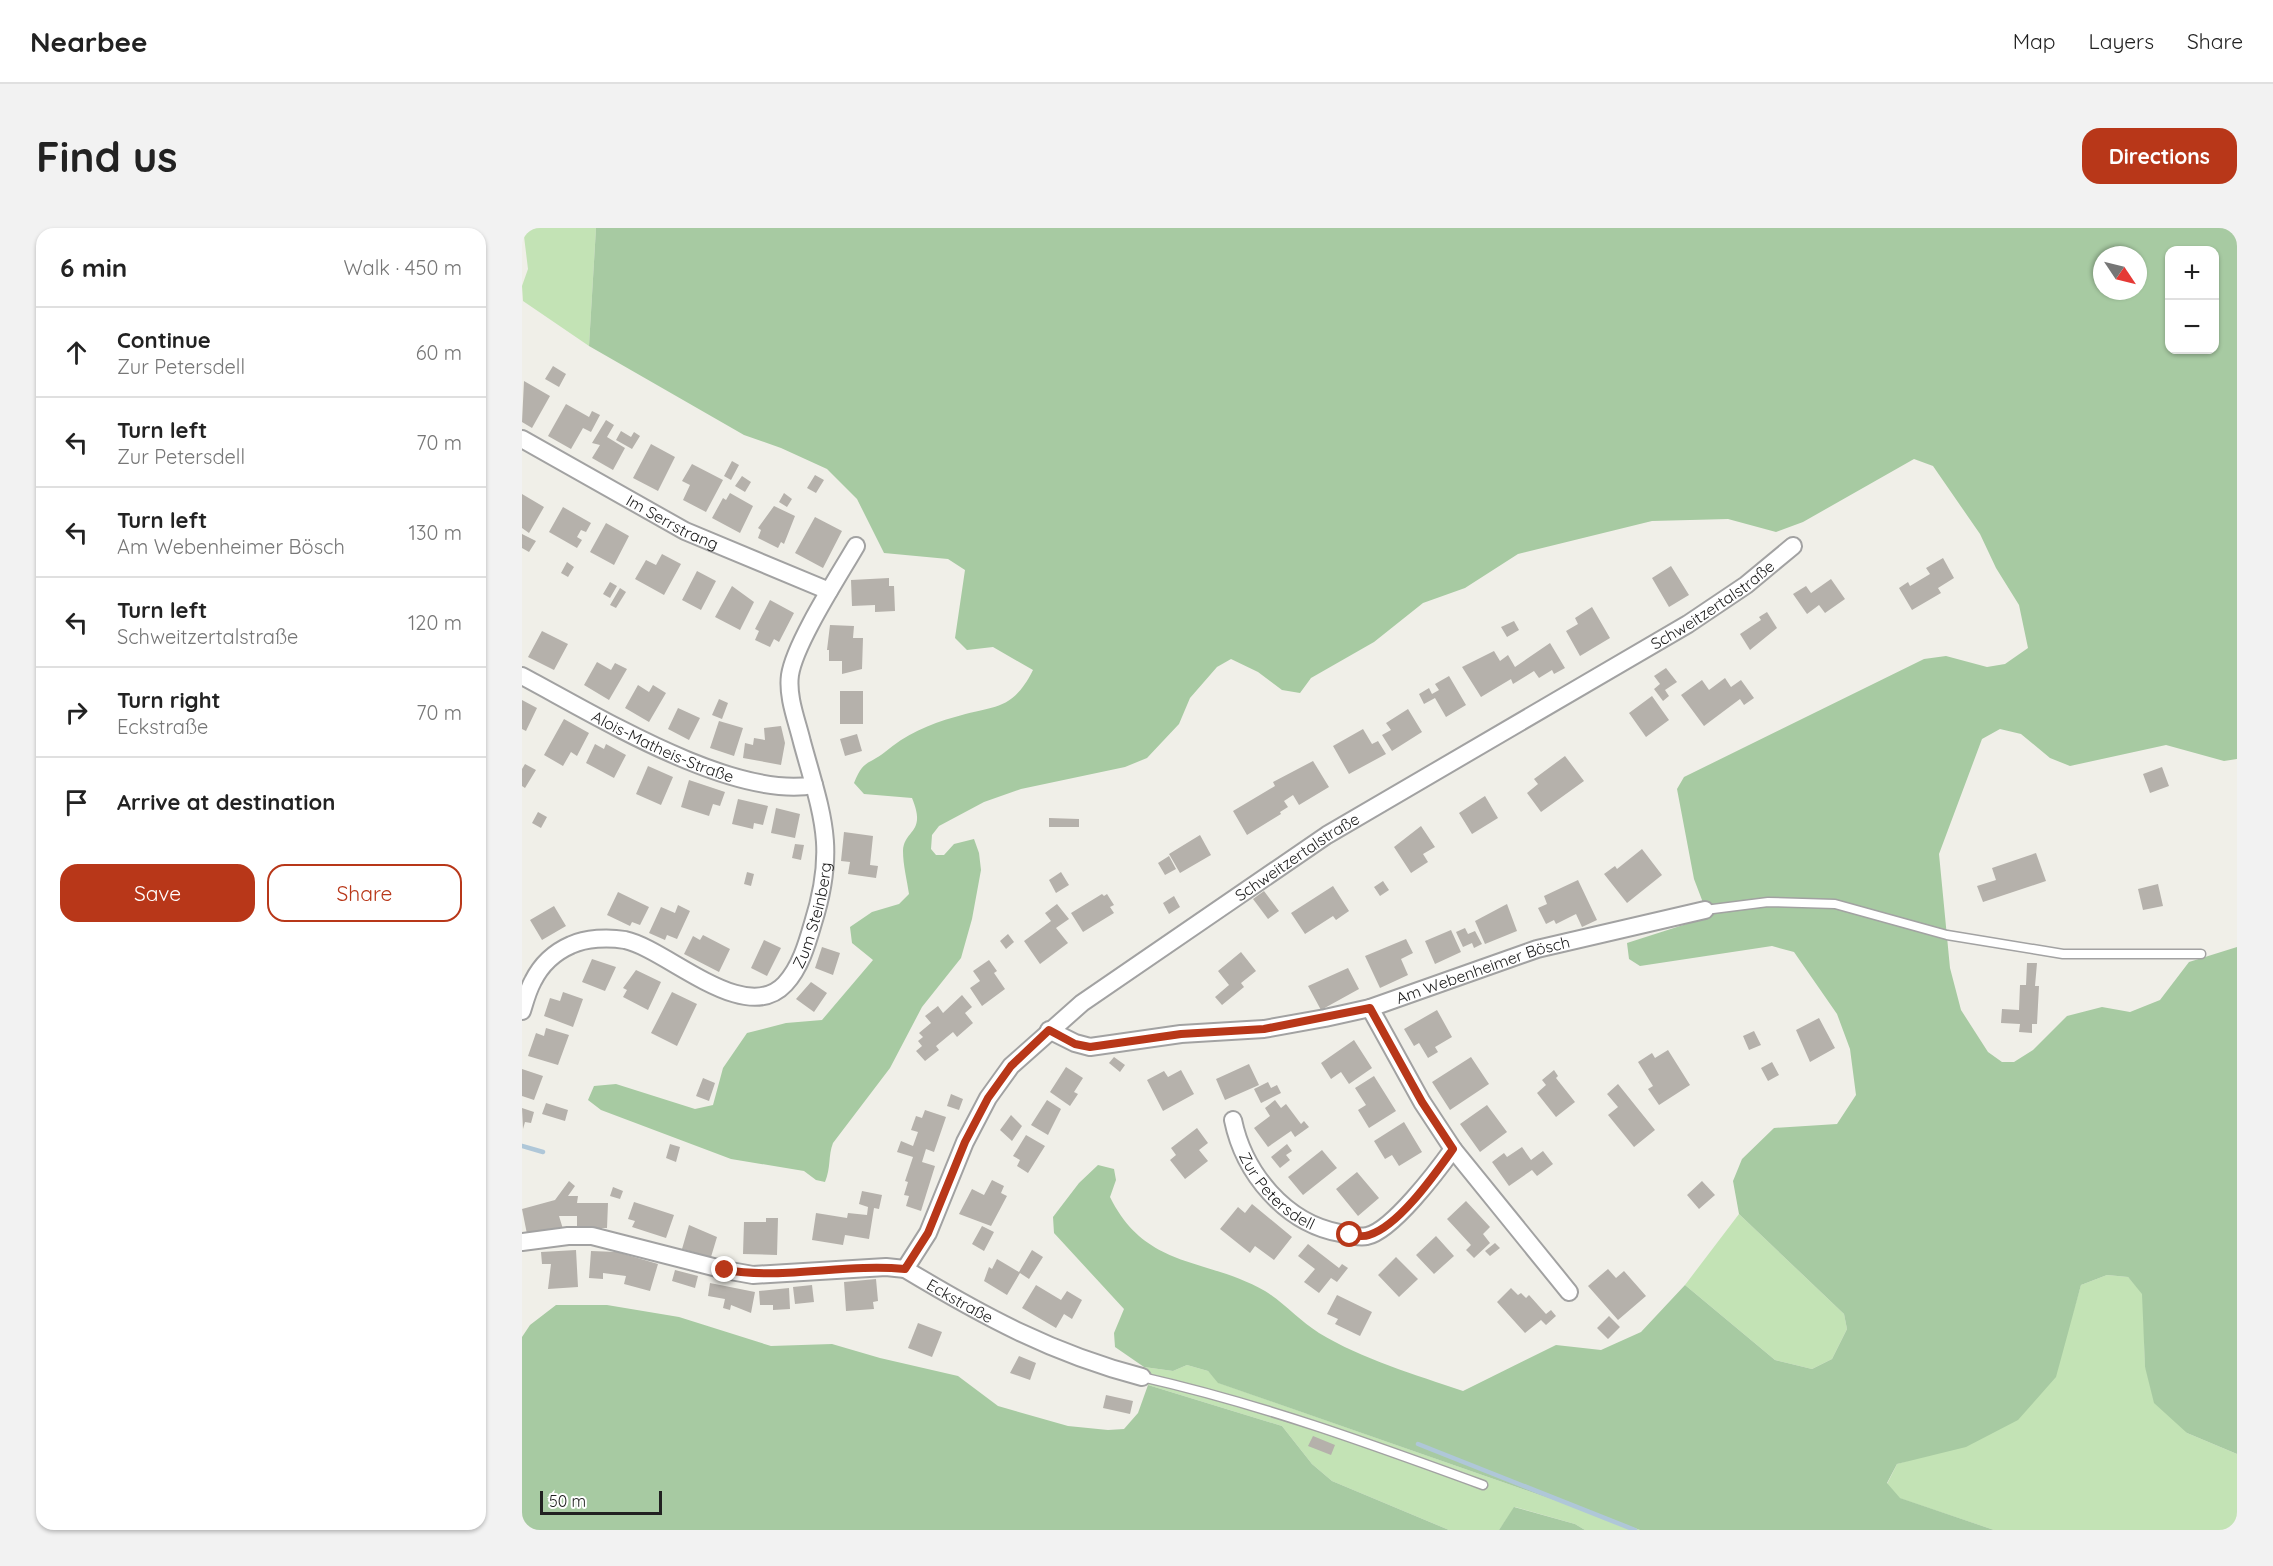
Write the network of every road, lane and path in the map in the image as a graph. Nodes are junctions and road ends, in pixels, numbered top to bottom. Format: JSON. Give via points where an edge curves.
{"nodes":[{"id":1,"x":522,"y":440,"type":"edge"},
{"id":2,"x":856,"y":546,"type":"dead end"},
{"id":3,"x":1793,"y":546,"type":"dead end"},
{"id":4,"x":829,"y":591,"type":"junction"},
{"id":5,"x":522,"y":676,"type":"edge"},
{"id":6,"x":814,"y":785,"type":"junction"},
{"id":7,"x":1705,"y":910,"type":"joint"},
{"id":8,"x":2201,"y":954,"type":"dead end"},
{"id":9,"x":1370,"y":1008,"type":"junction"},
{"id":10,"x":522,"y":1011,"type":"edge"},
{"id":11,"x":1049,"y":1030,"type":"junction"},
{"id":12,"x":1233,"y":1120,"type":"dead end"},
{"id":13,"x":1453,"y":1149,"type":"junction"},
{"id":14,"x":522,"y":1242,"type":"edge"},
{"id":15,"x":905,"y":1269,"type":"junction"},
{"id":16,"x":1569,"y":1292,"type":"dead end"},
{"id":17,"x":1142,"y":1377,"type":"joint"},
{"id":18,"x":1483,"y":1485,"type":"dead end"}],
"edges":[{"from":1,"to":4,"type":"street","name":"Im Serrstrang","via":[[686,531]]},
{"from":2,"to":4,"type":"street","name":"Zum Steinberg"},
{"from":3,"to":11,"type":"street","name":"Schweitzertalstraße","via":[[1746,585],[1688,624],[1327,835],[1082,1003]]},
{"from":4,"to":6,"type":"street","name":"Zum Steinberg","via":[[790,675],[794,712]]},
{"from":5,"to":6,"type":"street","name":"Alois-Matheis-Straße","via":[[689,761],[773,785]]},
{"from":6,"to":10,"type":"street","name":"Zum Steinberg","via":[[826,835],[827,862],[807,944],[785,984],[772,994],[736,994],[626,940],[599,939],[578,942],[545,963],[533,981]]},
{"from":7,"to":8,"type":"lane","via":[[1768,903],[1835,904],[1947,935],[2063,954]]},
{"from":7,"to":9,"type":"street","name":"Am Webenheimer Bösch","via":[[1537,949]]},
{"from":9,"to":11,"type":"street","name":"Am Webenheimer Bösch","via":[[1264,1029],[1181,1034],[1090,1047]]},
{"from":9,"to":13,"type":"street"},
{"from":11,"to":15,"type":"street","name":"Schweitzertalstraße","via":[[1011,1066],[988,1098],[956,1162],[928,1233]]},
{"from":12,"to":13,"type":"street","name":"Zur Petersdell","via":[[1247,1158],[1279,1203],[1328,1231],[1350,1235],[1368,1236],[1383,1228],[1433,1177]]},
{"from":13,"to":16,"type":"street"},
{"from":14,"to":15,"type":"street","name":"Eckstraße","via":[[592,1236],[753,1275]]},
{"from":15,"to":17,"type":"street","name":"Eckstraße","via":[[1021,1335],[1093,1364]]},
{"from":17,"to":18,"type":"lane","via":[[1224,1396],[1323,1427]]}]}
